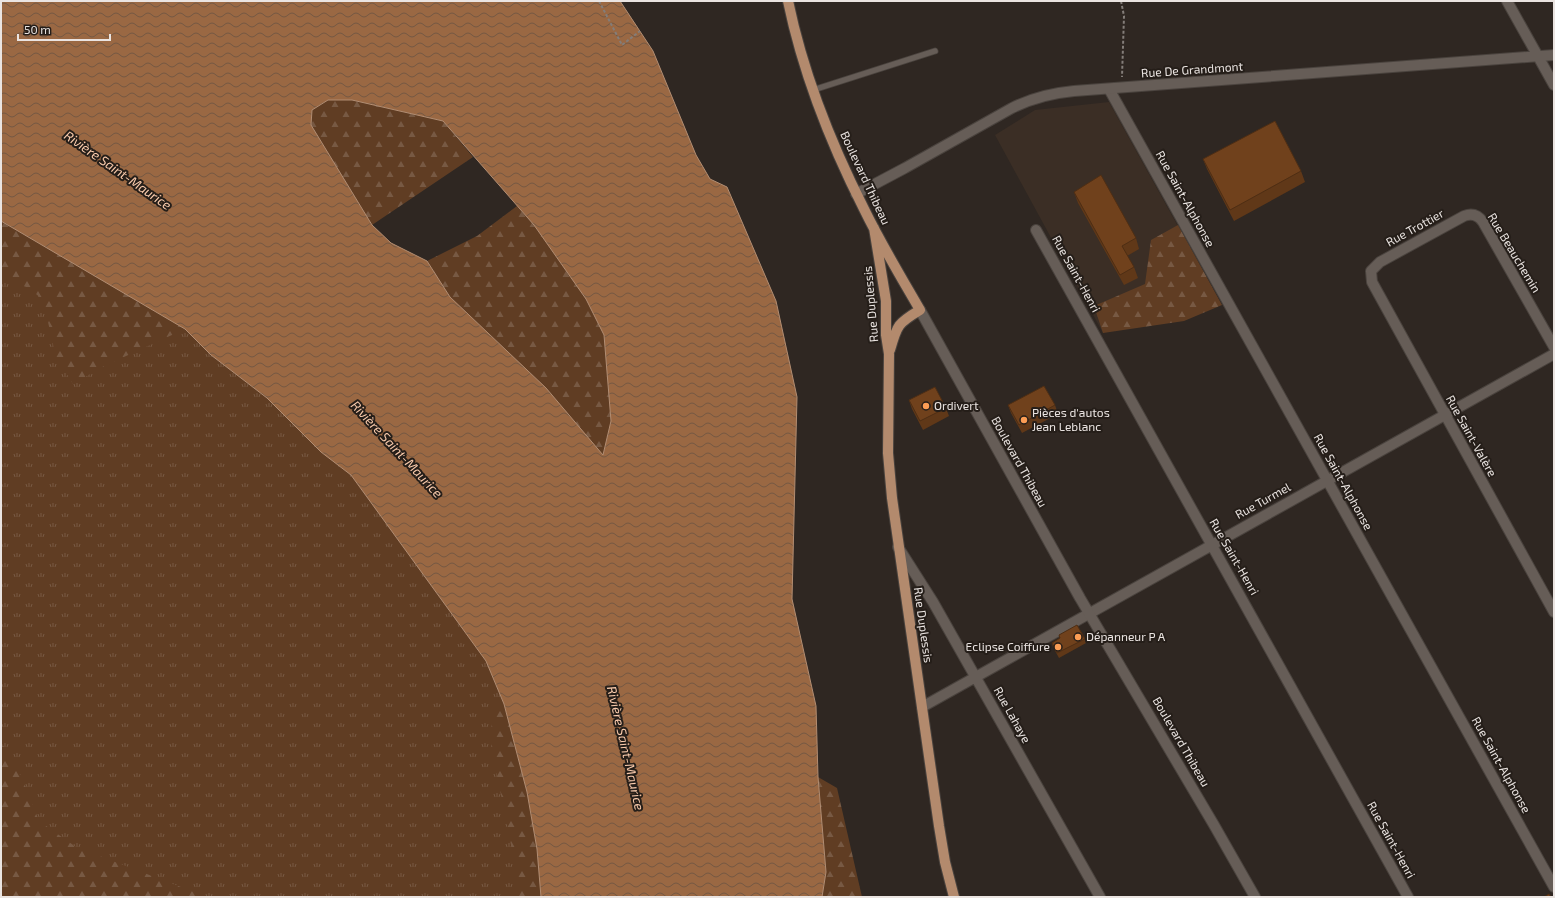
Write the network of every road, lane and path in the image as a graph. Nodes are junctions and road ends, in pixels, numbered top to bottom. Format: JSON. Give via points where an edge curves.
{"nodes":[{"id":1,"x":599,"y":1,"type":"edge"},
{"id":2,"x":788,"y":1,"type":"edge"},
{"id":3,"x":1121,"y":1,"type":"edge"},
{"id":4,"x":1507,"y":1,"type":"edge"},
{"id":5,"x":640,"y":31,"type":"dead end"},
{"id":6,"x":935,"y":51,"type":"dead end"},
{"id":7,"x":1554,"y":55,"type":"edge"},
{"id":8,"x":1538,"y":57,"type":"junction"},
{"id":9,"x":1554,"y":84,"type":"edge"},
{"id":10,"x":1121,"y":88,"type":"junction"},
{"id":11,"x":1108,"y":89,"type":"junction"},
{"id":12,"x":813,"y":90,"type":"junction"},
{"id":13,"x":856,"y":194,"type":"junction"},
{"id":14,"x":1474,"y":215,"type":"joint"},
{"id":15,"x":874,"y":228,"type":"junction"},
{"id":16,"x":1036,"y":230,"type":"dead end"},
{"id":17,"x":1371,"y":271,"type":"joint"},
{"id":18,"x":920,"y":310,"type":"junction"},
{"id":19,"x":1554,"y":347,"type":"edge"},
{"id":20,"x":889,"y":354,"type":"junction"},
{"id":21,"x":1554,"y":354,"type":"edge"},
{"id":22,"x":1444,"y":414,"type":"junction"},
{"id":23,"x":1328,"y":480,"type":"junction"},
{"id":24,"x":1212,"y":544,"type":"junction"},
{"id":25,"x":898,"y":547,"type":"junction"},
{"id":26,"x":1554,"y":612,"type":"edge"},
{"id":27,"x":1090,"y":614,"type":"junction"},
{"id":28,"x":976,"y":677,"type":"junction"},
{"id":29,"x":922,"y":707,"type":"junction"},
{"id":30,"x":1554,"y":888,"type":"edge"},
{"id":31,"x":954,"y":897,"type":"edge"},
{"id":32,"x":1100,"y":897,"type":"edge"},
{"id":33,"x":1255,"y":897,"type":"edge"},
{"id":34,"x":1408,"y":897,"type":"edge"}],
"edges":[{"from":1,"to":5,"type":"path","via":[[622,45]]},
{"from":2,"to":12,"type":"main road","name":"Boulevard Thibeau"},
{"from":3,"to":10,"type":"path","via":[[1124,16]]},
{"from":4,"to":8,"type":"street"},
{"from":6,"to":12,"type":"lane"},
{"from":7,"to":8,"type":"street","name":"Rue De Grandmont"},
{"from":8,"to":9,"type":"street"},
{"from":8,"to":10,"type":"street","name":"Rue De Grandmont"},
{"from":10,"to":11,"type":"street","name":"Rue De Grandmont"},
{"from":11,"to":13,"type":"street","name":"Rue De Grandmont","via":[[1052,94],[1022,102]]},
{"from":11,"to":23,"type":"street","name":"Rue Saint-Alphonse"},
{"from":12,"to":13,"type":"main road","name":"Boulevard Thibeau"},
{"from":13,"to":15,"type":"main road","name":"Boulevard Thibeau"},
{"from":14,"to":17,"type":"street","name":"Rue Trottier","via":[[1457,220],[1380,262]]},
{"from":14,"to":19,"type":"street","name":"Rue Beauchemin","via":[[1483,222]]},
{"from":15,"to":18,"type":"main road","name":"Boulevard Thibeau"},
{"from":15,"to":20,"type":"main road","name":"Rue Duplessis","via":[[885,294]]},
{"from":16,"to":24,"type":"street","name":"Rue Saint-Henri"},
{"from":17,"to":22,"type":"street","name":"Rue Saint-Valère","via":[[1372,282]]},
{"from":18,"to":20,"type":"main road","name":"Rue Duplessis","via":[[898,326]]},
{"from":18,"to":27,"type":"street","name":"Boulevard Thibeau"},
{"from":20,"to":25,"type":"main road","name":"Rue Duplessis","via":[[888,453]]},
{"from":21,"to":22,"type":"street","name":"Rue Turmel"},
{"from":22,"to":23,"type":"street","name":"Rue Turmel"},
{"from":22,"to":26,"type":"street","name":"Rue Saint-Valère"},
{"from":23,"to":24,"type":"street","name":"Rue Turmel"},
{"from":23,"to":30,"type":"street","name":"Rue Saint-Alphonse"},
{"from":24,"to":27,"type":"street","name":"Rue Turmel"},
{"from":24,"to":34,"type":"street","name":"Rue Saint-Henri"},
{"from":25,"to":28,"type":"street","name":"Rue Lahaye"},
{"from":25,"to":29,"type":"main road","name":"Rue Duplessis"},
{"from":27,"to":28,"type":"street","name":"Rue Turmel"},
{"from":27,"to":33,"type":"street","name":"Boulevard Thibeau"},
{"from":28,"to":29,"type":"street","name":"Rue Turmel"},
{"from":28,"to":32,"type":"street","name":"Rue Lahaye"},
{"from":29,"to":31,"type":"main road","name":"Rue Duplessis","via":[[940,833]]}]}
